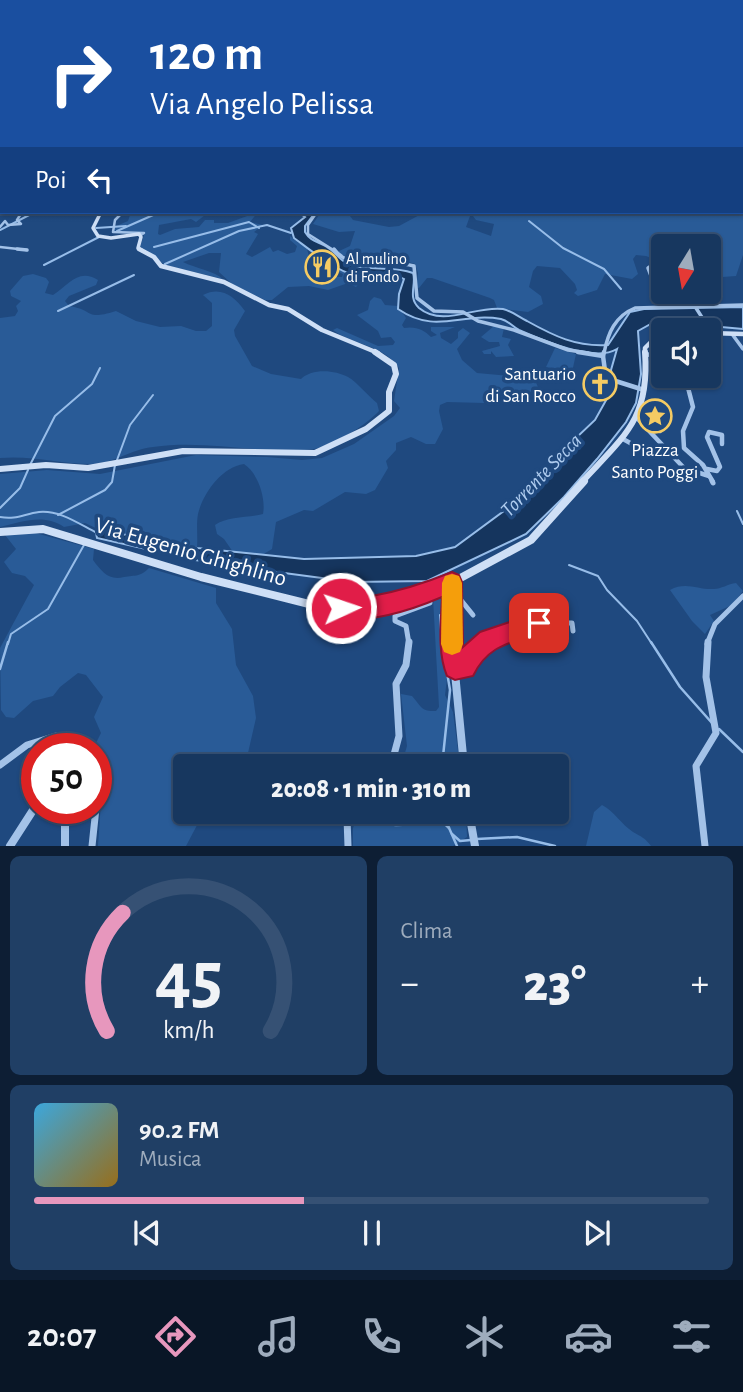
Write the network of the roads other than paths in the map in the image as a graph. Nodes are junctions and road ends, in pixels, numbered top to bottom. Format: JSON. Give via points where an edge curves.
{"nodes":[{"id":1,"x":21,"y":214,"type":"edge"},
{"id":2,"x":100,"y":214,"type":"edge"},
{"id":3,"x":121,"y":214,"type":"edge"},
{"id":4,"x":316,"y":214,"type":"edge"},
{"id":5,"x":0,"y":227,"type":"edge"},
{"id":6,"x":141,"y":235,"type":"junction"},
{"id":7,"x":0,"y":247,"type":"edge"},
{"id":8,"x":27,"y":250,"type":"dead end"},
{"id":9,"x":651,"y":266,"type":"dead end"},
{"id":10,"x":651,"y":276,"type":"edge"},
{"id":11,"x":743,"y":304,"type":"edge"},
{"id":12,"x":671,"y":306,"type":"joint"},
{"id":13,"x":696,"y":308,"type":"junction"},
{"id":14,"x":702,"y":318,"type":"edge"},
{"id":15,"x":721,"y":333,"type":"edge"},
{"id":16,"x":732,"y":334,"type":"junction"},
{"id":17,"x":743,"y":334,"type":"edge"},
{"id":18,"x":651,"y":344,"type":"edge"},
{"id":19,"x":743,"y":349,"type":"edge"},
{"id":20,"x":644,"y":353,"type":"junction"},
{"id":21,"x":651,"y":354,"type":"edge"},
{"id":22,"x":604,"y":355,"type":"junction"},
{"id":23,"x":688,"y":388,"type":"edge"},
{"id":24,"x":644,"y":390,"type":"junction"},
{"id":25,"x":638,"y":414,"type":"junction"},
{"id":26,"x":660,"y":431,"type":"dead end"},
{"id":27,"x":623,"y":439,"type":"junction"},
{"id":28,"x":722,"y":444,"type":"dead end"},
{"id":29,"x":650,"y":454,"type":"dead end"},
{"id":30,"x":0,"y":469,"type":"edge"},
{"id":31,"x":706,"y":469,"type":"junction"},
{"id":32,"x":709,"y":476,"type":"junction"},
{"id":33,"x":713,"y":483,"type":"dead end"},
{"id":34,"x":0,"y":532,"type":"edge"},
{"id":35,"x":452,"y":586,"type":"junction"},
{"id":36,"x":429,"y":594,"type":"junction"},
{"id":37,"x":743,"y":596,"type":"edge"},
{"id":38,"x":473,"y":615,"type":"dead end"},
{"id":39,"x":573,"y":631,"type":"dead end"},
{"id":40,"x":455,"y":668,"type":"junction"},
{"id":41,"x":21,"y":752,"type":"edge"},
{"id":42,"x":396,"y":754,"type":"edge"},
{"id":43,"x":463,"y":754,"type":"edge"},
{"id":44,"x":0,"y":765,"type":"edge"},
{"id":45,"x":24,"y":824,"type":"edge"},
{"id":46,"x":65,"y":824,"type":"edge"},
{"id":47,"x":94,"y":824,"type":"edge"},
{"id":48,"x":347,"y":824,"type":"edge"},
{"id":49,"x":471,"y":824,"type":"edge"},
{"id":50,"x":10,"y":846,"type":"edge"},
{"id":51,"x":65,"y":846,"type":"edge"},
{"id":52,"x":92,"y":846,"type":"edge"},
{"id":53,"x":348,"y":846,"type":"edge"},
{"id":54,"x":475,"y":846,"type":"edge"},
{"id":55,"x":705,"y":846,"type":"edge"}],
"edges":[{"from":1,"to":5,"type":"street","via":[[17,220],[22,223],[8,225],[6,221]]},
{"from":2,"to":6,"type":"main road","via":[[93,228],[98,236]]},
{"from":3,"to":6,"type":"street","via":[[113,232],[144,233]]},
{"from":4,"to":22,"type":"street","via":[[308,233],[333,247],[336,256],[358,263],[395,261],[415,267],[417,298],[423,305],[440,313],[465,313],[568,350]]},
{"from":6,"to":30,"type":"main road","via":[[138,248],[161,266],[225,282],[269,305],[288,309],[322,330],[370,348],[394,365],[387,415],[315,453],[183,451],[103,467]]},
{"from":7,"to":8,"type":"street"},
{"from":9,"to":10,"type":"street"},
{"from":11,"to":13,"type":"street"},
{"from":12,"to":13,"type":"street"},
{"from":12,"to":22,"type":"street","via":[[628,310],[609,331]]},
{"from":13,"to":14,"type":"street"},
{"from":15,"to":16,"type":"main road"},
{"from":16,"to":17,"type":"main road"},
{"from":16,"to":19,"type":"street"},
{"from":18,"to":20,"type":"main road"},
{"from":20,"to":21,"type":"street"},
{"from":20,"to":24,"type":"main road","name":"Via Eugenio Ghighlino"},
{"from":22,"to":24,"type":"street","via":[[606,378]]},
{"from":23,"to":31,"type":"street","via":[[693,407],[683,431],[684,448]]},
{"from":24,"to":25,"type":"main road","name":"Via Eugenio Ghighlino"},
{"from":25,"to":26,"type":"street"},
{"from":25,"to":27,"type":"main road","name":"Via Eugenio Ghighlino"},
{"from":25,"to":32,"type":"street","via":[[684,468]]},
{"from":27,"to":29,"type":"street"},
{"from":27,"to":35,"type":"main road","name":"Via Eugenio Ghighlino","via":[[531,540]]},
{"from":28,"to":31,"type":"street","via":[[722,435],[709,432],[720,468]]},
{"from":31,"to":32,"type":"street"},
{"from":32,"to":33,"type":"street"},
{"from":34,"to":36,"type":"main road","name":"Via Eugenio Ghighlino","via":[[43,529],[201,577],[321,607],[360,608]]},
{"from":35,"to":36,"type":"main road","name":"Via Eugenio Ghighlino"},
{"from":35,"to":38,"type":"street"},
{"from":35,"to":40,"type":"street"},
{"from":36,"to":42,"type":"street","via":[[430,603],[395,616],[394,621],[406,626],[410,634],[406,666],[396,682],[400,733]]},
{"from":37,"to":55,"type":"street","via":[[714,625],[706,643],[716,733],[696,766]]},
{"from":39,"to":40,"type":"street","via":[[572,623],[539,623],[488,640],[473,651],[465,668]]},
{"from":40,"to":43,"type":"street"},
{"from":41,"to":44,"type":"street"},
{"from":45,"to":50,"type":"street"},
{"from":46,"to":51,"type":"street"},
{"from":47,"to":52,"type":"street"},
{"from":48,"to":53,"type":"street"},
{"from":49,"to":54,"type":"street"}]}
